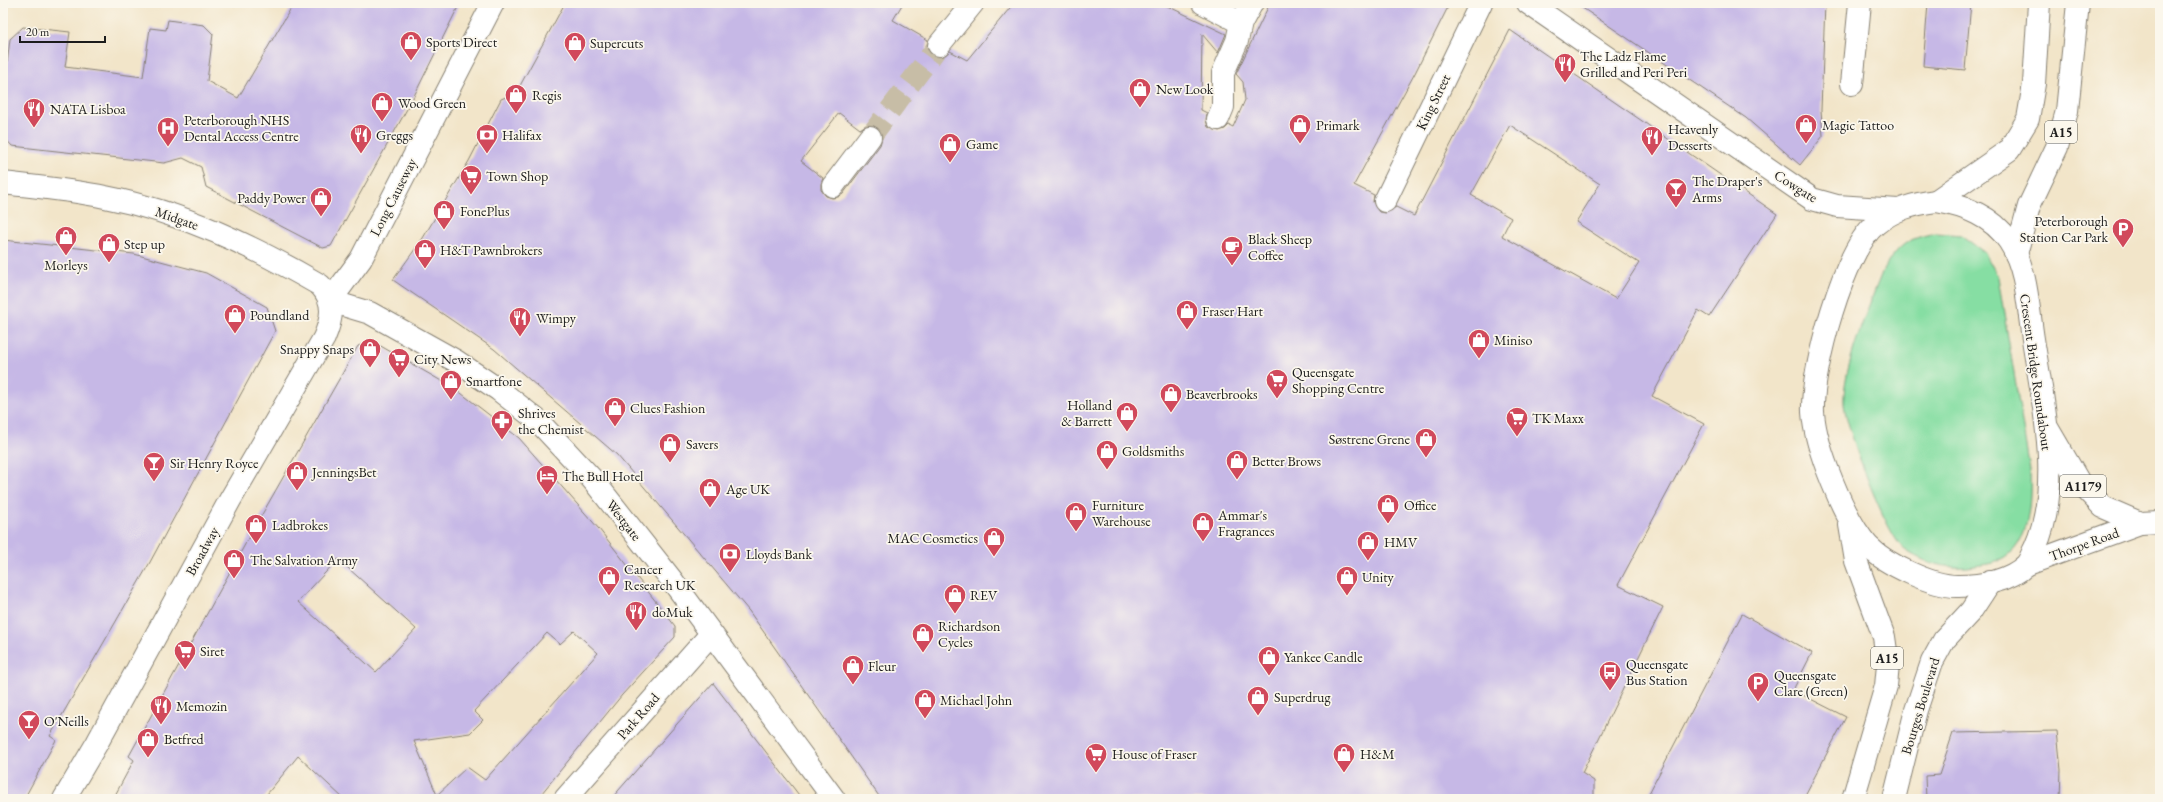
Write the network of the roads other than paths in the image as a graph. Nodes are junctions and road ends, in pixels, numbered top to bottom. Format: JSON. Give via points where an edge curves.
{"nodes":[{"id":1,"x":493,"y":3,"type":"edge"},
{"id":2,"x":973,"y":3,"type":"edge"},
{"id":3,"x":1203,"y":3,"type":"edge"},
{"id":4,"x":1252,"y":3,"type":"edge"},
{"id":5,"x":1481,"y":3,"type":"edge"},
{"id":6,"x":1528,"y":3,"type":"edge"},
{"id":7,"x":1860,"y":3,"type":"edge"},
{"id":8,"x":2039,"y":3,"type":"edge"},
{"id":9,"x":2078,"y":3,"type":"edge"},
{"id":10,"x":1242,"y":24,"type":"junction"},
{"id":11,"x":939,"y":45,"type":"tunnel mouth"},
{"id":12,"x":1852,"y":84,"type":"dead end"},
{"id":13,"x":1218,"y":119,"type":"dead end"},
{"id":14,"x":870,"y":137,"type":"tunnel mouth"},
{"id":15,"x":3,"y":183,"type":"edge"},
{"id":16,"x":833,"y":186,"type":"dead end"},
{"id":17,"x":1385,"y":201,"type":"dead end"},
{"id":18,"x":1936,"y":201,"type":"junction"},
{"id":19,"x":1898,"y":210,"type":"junction"},
{"id":20,"x":2016,"y":254,"type":"junction"},
{"id":21,"x":330,"y":301,"type":"junction"},
{"id":22,"x":2046,"y":426,"type":"junction"},
{"id":23,"x":1849,"y":518,"type":"junction"},
{"id":24,"x":2150,"y":523,"type":"edge"},
{"id":25,"x":2028,"y":564,"type":"junction"},
{"id":26,"x":1990,"y":582,"type":"junction"},
{"id":27,"x":711,"y":634,"type":"junction"},
{"id":28,"x":64,"y":799,"type":"edge"},
{"id":29,"x":566,"y":799,"type":"edge"},
{"id":30,"x":834,"y":799,"type":"edge"},
{"id":31,"x":1853,"y":799,"type":"edge"},
{"id":32,"x":1894,"y":799,"type":"edge"}],
"edges":[{"from":1,"to":21,"type":"street","name":"Long Causeway","via":[[361,259]]},
{"from":2,"to":11,"type":"street"},
{"from":3,"to":10,"type":"street"},
{"from":4,"to":10,"type":"street"},
{"from":5,"to":17,"type":"street","name":"King Street"},
{"from":6,"to":19,"type":"street","name":"Cowgate","via":[[1812,199],[1837,206]]},
{"from":7,"to":12,"type":"street"},
{"from":8,"to":18,"type":"street","number":"A15","via":[[2034,84],[2028,119],[2009,150]]},
{"from":9,"to":20,"type":"street","number":"A15","via":[[2067,111],[2057,147],[2029,206]]},
{"from":10,"to":13,"type":"street","via":[[1223,73],[1223,108]]},
{"from":14,"to":16,"type":"street"},
{"from":15,"to":21,"type":"street","name":"Midgate","via":[[106,197],[157,210],[216,231],[259,251],[320,286]]},
{"from":18,"to":19,"type":"street","name":"Crescent Bridge Roundabout","via":[[1914,204]]},
{"from":18,"to":20,"type":"street","name":"Crescent Bridge Roundabout","via":[[1957,204],[1984,216],[2000,228]]},
{"from":19,"to":23,"type":"street","name":"Crescent Bridge Roundabout","via":[[1874,224],[1853,259],[1834,303],[1822,344],[1813,394],[1813,415],[1818,440]]},
{"from":20,"to":22,"type":"street","name":"Crescent Bridge Roundabout","via":[[2022,272]]},
{"from":21,"to":27,"type":"street","name":"Westgate","via":[[370,313],[456,361],[538,420],[593,480]]},
{"from":21,"to":28,"type":"street","name":"Broadway","via":[[332,312],[324,338],[230,500]]},
{"from":22,"to":24,"type":"street","name":"Thorpe Road","number":"A1179","via":[[2079,482],[2103,507]]},
{"from":22,"to":25,"type":"street","name":"Crescent Bridge Roundabout","via":[[2049,485],[2046,512],[2041,534]]},
{"from":23,"to":26,"type":"street","name":"Crescent Bridge Roundabout","via":[[1869,547],[1893,564],[1914,574],[1957,587]]},
{"from":23,"to":31,"type":"street","number":"A15","via":[[1856,561],[1884,637],[1888,665],[1886,686]]},
{"from":24,"to":25,"type":"street","name":"Thorpe Road","number":"A1179"},
{"from":25,"to":26,"type":"street","name":"Crescent Bridge Roundabout","via":[[2007,577]]},
{"from":26,"to":32,"type":"street","name":"Bourges Boulevard","via":[[1971,611],[1944,640],[1932,662],[1916,710]]},
{"from":27,"to":29,"type":"street","name":"Park Road"},
{"from":27,"to":30,"type":"street","name":"Westgate"}]}
